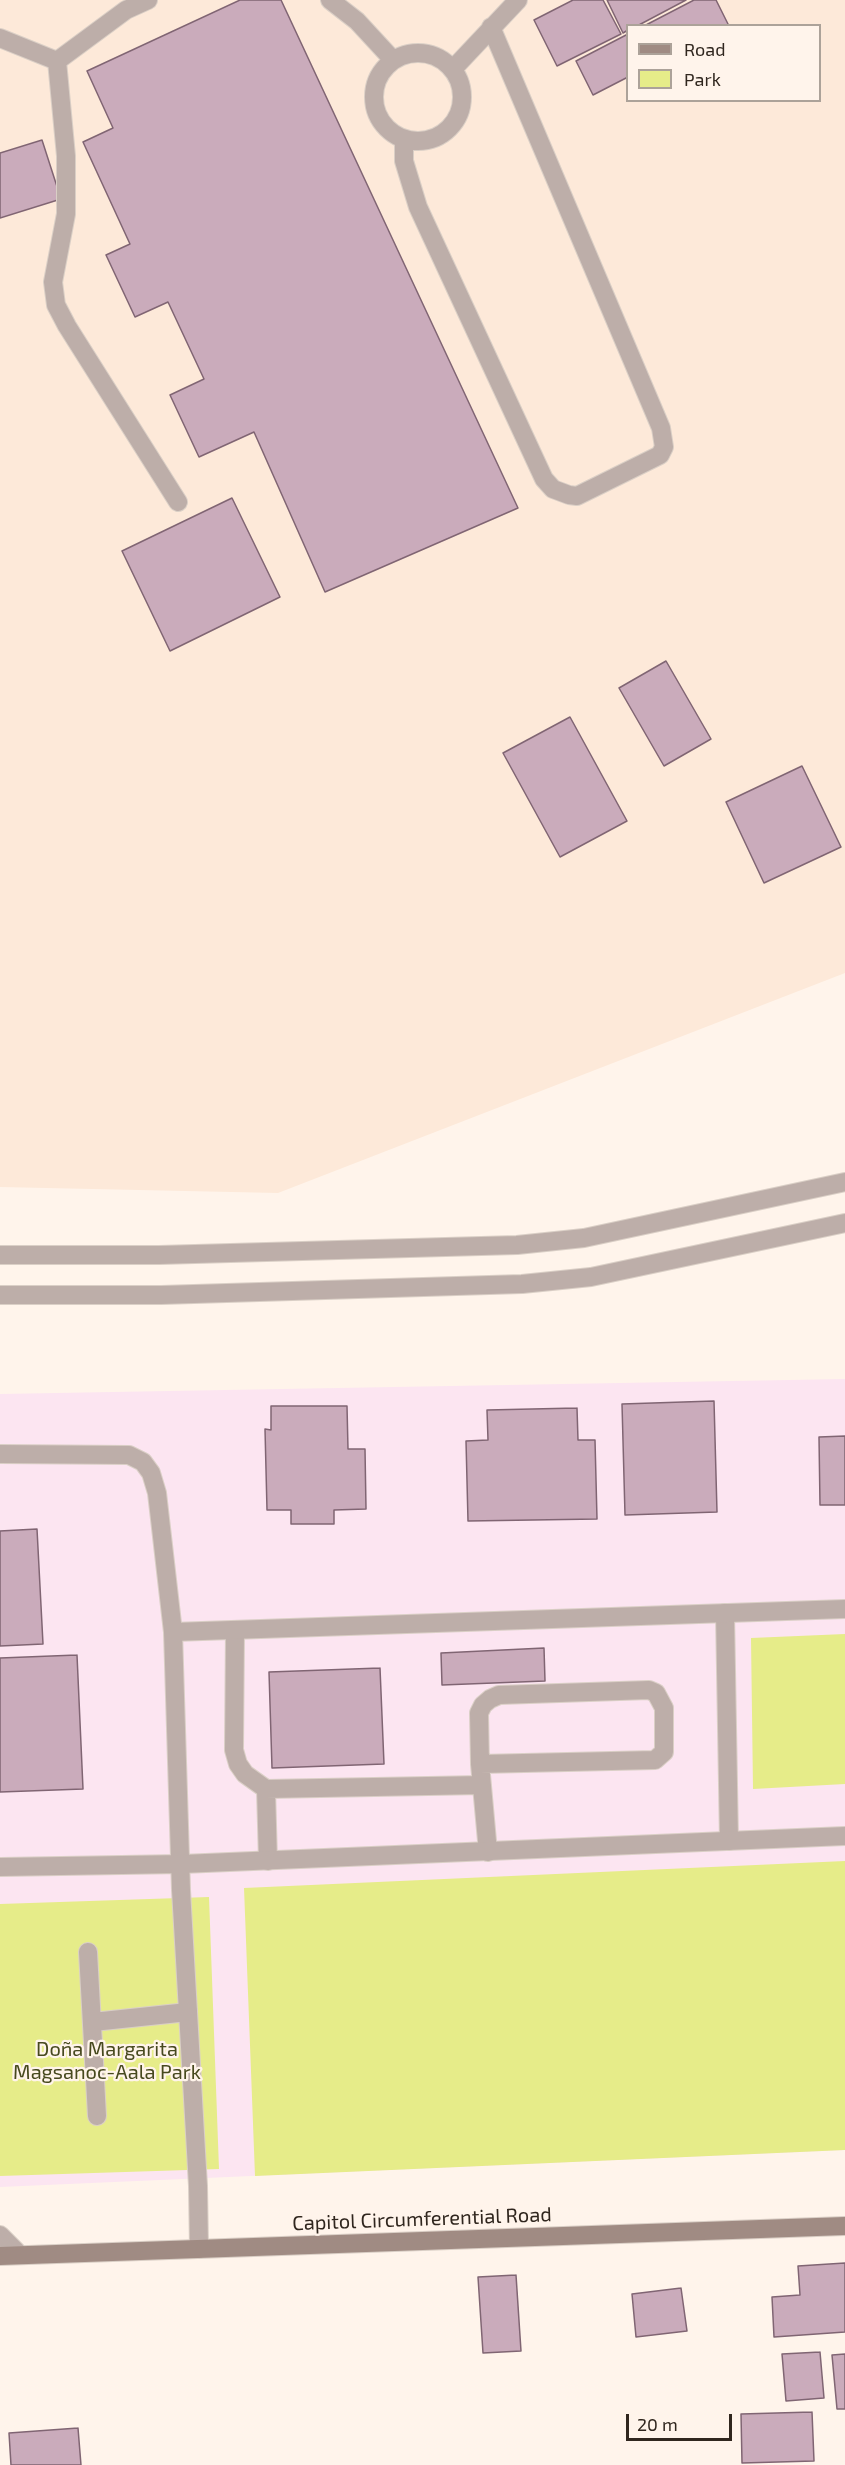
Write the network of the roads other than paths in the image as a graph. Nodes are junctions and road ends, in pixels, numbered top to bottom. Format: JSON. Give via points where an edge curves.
{"nodes":[{"id":1,"x":148,"y":0,"type":"edge"},
{"id":2,"x":330,"y":0,"type":"edge"},
{"id":3,"x":518,"y":0,"type":"edge"},
{"id":4,"x":491,"y":27,"type":"junction"},
{"id":5,"x":0,"y":38,"type":"edge"},
{"id":6,"x":393,"y":60,"type":"junction"},
{"id":7,"x":57,"y":62,"type":"junction"},
{"id":8,"x":453,"y":69,"type":"junction"},
{"id":9,"x":404,"y":140,"type":"junction"},
{"id":10,"x":178,"y":502,"type":"dead end"},
{"id":11,"x":845,"y":1182,"type":"edge"},
{"id":12,"x":845,"y":1223,"type":"edge"},
{"id":13,"x":0,"y":1255,"type":"edge"},
{"id":14,"x":0,"y":1294,"type":"edge"},
{"id":15,"x":0,"y":1454,"type":"edge"},
{"id":16,"x":845,"y":1608,"type":"edge"},
{"id":17,"x":725,"y":1613,"type":"junction"},
{"id":18,"x":235,"y":1630,"type":"junction"},
{"id":19,"x":173,"y":1632,"type":"junction"},
{"id":20,"x":480,"y":1764,"type":"junction"},
{"id":21,"x":482,"y":1785,"type":"junction"},
{"id":22,"x":266,"y":1789,"type":"junction"},
{"id":23,"x":845,"y":1836,"type":"edge"},
{"id":24,"x":729,"y":1841,"type":"junction"},
{"id":25,"x":488,"y":1852,"type":"junction"},
{"id":26,"x":268,"y":1861,"type":"junction"},
{"id":27,"x":182,"y":1864,"type":"junction"},
{"id":28,"x":0,"y":1867,"type":"edge"},
{"id":29,"x":88,"y":1952,"type":"dead end"},
{"id":30,"x":188,"y":2012,"type":"junction"},
{"id":31,"x":93,"y":2022,"type":"junction"},
{"id":32,"x":98,"y":2116,"type":"dead end"},
{"id":33,"x":845,"y":2226,"type":"edge"},
{"id":34,"x":0,"y":2235,"type":"edge"},
{"id":35,"x":199,"y":2249,"type":"junction"},
{"id":36,"x":20,"y":2255,"type":"junction"},
{"id":37,"x":0,"y":2256,"type":"edge"}],
"edges":[{"from":1,"to":7,"type":"street","via":[[126,10]]},
{"from":2,"to":6,"type":"street","via":[[357,21]]},
{"from":3,"to":4,"type":"street"},
{"from":4,"to":8,"type":"street"},
{"from":4,"to":9,"type":"street","via":[[661,428],[664,447],[660,455],[577,496],[553,489],[544,479],[418,207],[404,161]]},
{"from":5,"to":7,"type":"street"},
{"from":6,"to":8,"type":"street","via":[[408,53],[425,53],[440,58]]},
{"from":6,"to":9,"type":"street","via":[[381,71],[374,86],[374,103],[389,132]]},
{"from":7,"to":10,"type":"street","via":[[66,156],[66,214],[53,282],[56,305]]},
{"from":8,"to":9,"type":"street","via":[[461,86],[462,105],[455,123],[441,136],[423,142]]},
{"from":11,"to":13,"type":"street","via":[[584,1238],[517,1245],[159,1255]]},
{"from":12,"to":14,"type":"street","via":[[591,1277],[522,1284],[161,1295]]},
{"from":15,"to":19,"type":"street","via":[[129,1455],[143,1462],[157,1493]]},
{"from":16,"to":17,"type":"street"},
{"from":17,"to":18,"type":"street"},
{"from":17,"to":24,"type":"street"},
{"from":18,"to":19,"type":"street"},
{"from":18,"to":22,"type":"street","via":[[234,1750],[245,1774]]},
{"from":19,"to":27,"type":"street"},
{"from":20,"to":20,"type":"street","via":[[655,1760],[664,1752],[664,1708],[656,1693],[649,1690],[499,1695],[483,1705],[479,1713]]},
{"from":20,"to":21,"type":"street"},
{"from":21,"to":22,"type":"street"},
{"from":21,"to":25,"type":"street"},
{"from":22,"to":26,"type":"street"},
{"from":23,"to":24,"type":"street"},
{"from":24,"to":25,"type":"street"},
{"from":25,"to":26,"type":"street"},
{"from":26,"to":27,"type":"street"},
{"from":27,"to":28,"type":"street"},
{"from":27,"to":30,"type":"street"},
{"from":29,"to":31,"type":"street"},
{"from":30,"to":31,"type":"street"},
{"from":30,"to":35,"type":"street"},
{"from":31,"to":32,"type":"street"},
{"from":33,"to":35,"type":"main road","name":"Capitol Circumferential Road"},
{"from":34,"to":36,"type":"street"},
{"from":35,"to":36,"type":"main road","name":"Capitol Circumferential Road"},
{"from":36,"to":37,"type":"main road","name":"Capitol Circumferential Road"}]}
